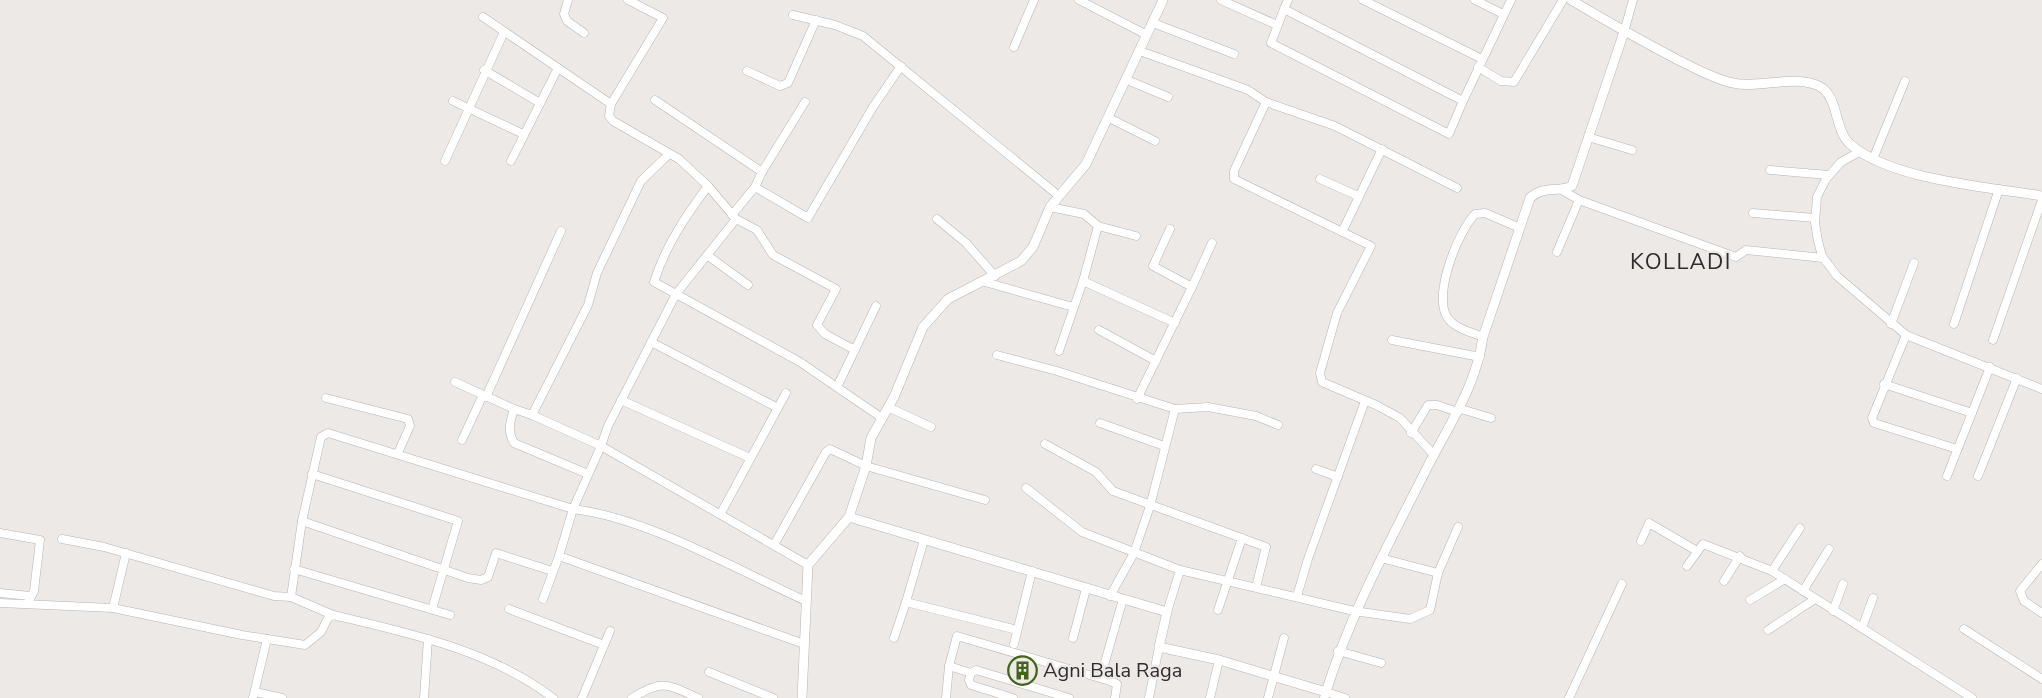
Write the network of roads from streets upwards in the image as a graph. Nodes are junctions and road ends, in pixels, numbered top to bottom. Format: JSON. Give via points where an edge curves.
{"nodes":[{"id":1,"x":568,"y":0,"type":"edge"},
{"id":2,"x":627,"y":0,"type":"edge"},
{"id":3,"x":1034,"y":0,"type":"edge"},
{"id":4,"x":1079,"y":0,"type":"edge"},
{"id":5,"x":1163,"y":0,"type":"edge"},
{"id":6,"x":1221,"y":0,"type":"edge"},
{"id":7,"x":1288,"y":0,"type":"edge"},
{"id":8,"x":1363,"y":0,"type":"edge"},
{"id":9,"x":1475,"y":0,"type":"edge"},
{"id":10,"x":1511,"y":0,"type":"edge"},
{"id":11,"x":1563,"y":0,"type":"edge"},
{"id":12,"x":1571,"y":0,"type":"edge"},
{"id":13,"x":1633,"y":0,"type":"edge"},
{"id":14,"x":1284,"y":9,"type":"junction"},
{"id":15,"x":1503,"y":14,"type":"junction"},
{"id":16,"x":794,"y":15,"type":"dead end"},
{"id":17,"x":483,"y":17,"type":"dead end"},
{"id":18,"x":816,"y":20,"type":"junction"},
{"id":19,"x":1153,"y":23,"type":"junction"},
{"id":20,"x":1277,"y":25,"type":"junction"},
{"id":21,"x":504,"y":32,"type":"junction"},
{"id":22,"x":1624,"y":32,"type":"junction"},
{"id":23,"x":584,"y":33,"type":"dead end"},
{"id":24,"x":1147,"y":35,"type":"junction"},
{"id":25,"x":1014,"y":47,"type":"dead end"},
{"id":26,"x":1140,"y":51,"type":"junction"},
{"id":27,"x":1234,"y":54,"type":"dead end"},
{"id":28,"x":1482,"y":59,"type":"junction"},
{"id":29,"x":901,"y":66,"type":"junction"},
{"id":30,"x":1478,"y":67,"type":"junction"},
{"id":31,"x":558,"y":68,"type":"junction"},
{"id":32,"x":484,"y":70,"type":"junction"},
{"id":33,"x":747,"y":71,"type":"dead end"},
{"id":34,"x":1127,"y":80,"type":"junction"},
{"id":35,"x":1905,"y":81,"type":"dead end"},
{"id":36,"x":1168,"y":97,"type":"dead end"},
{"id":37,"x":453,"y":100,"type":"dead end"},
{"id":38,"x":655,"y":100,"type":"dead end"},
{"id":39,"x":805,"y":102,"type":"dead end"},
{"id":40,"x":1266,"y":102,"type":"junction"},
{"id":41,"x":1463,"y":102,"type":"junction"},
{"id":42,"x":540,"y":103,"type":"junction"},
{"id":43,"x":611,"y":104,"type":"junction"},
{"id":44,"x":469,"y":107,"type":"junction"},
{"id":45,"x":1109,"y":118,"type":"junction"},
{"id":46,"x":523,"y":134,"type":"junction"},
{"id":47,"x":1588,"y":137,"type":"junction"},
{"id":48,"x":1155,"y":141,"type":"dead end"},
{"id":49,"x":1382,"y":149,"type":"junction"},
{"id":50,"x":1632,"y":150,"type":"dead end"},
{"id":51,"x":1859,"y":152,"type":"junction"},
{"id":52,"x":669,"y":154,"type":"junction"},
{"id":53,"x":1873,"y":159,"type":"junction"},
{"id":54,"x":445,"y":161,"type":"dead end"},
{"id":55,"x":511,"y":161,"type":"dead end"},
{"id":56,"x":1770,"y":170,"type":"dead end"},
{"id":57,"x":762,"y":172,"type":"junction"},
{"id":58,"x":1829,"y":175,"type":"junction"},
{"id":59,"x":1320,"y":179,"type":"dead end"},
{"id":60,"x":708,"y":186,"type":"junction"},
{"id":61,"x":755,"y":187,"type":"junction"},
{"id":62,"x":1457,"y":188,"type":"dead end"},
{"id":63,"x":1999,"y":189,"type":"junction"},
{"id":64,"x":1562,"y":190,"type":"junction"},
{"id":65,"x":1059,"y":196,"type":"junction"},
{"id":66,"x":1359,"y":196,"type":"junction"},
{"id":67,"x":2042,"y":198,"type":"edge"},
{"id":68,"x":1579,"y":200,"type":"junction"},
{"id":69,"x":1050,"y":207,"type":"junction"},
{"id":70,"x":1753,"y":213,"type":"dead end"},
{"id":71,"x":734,"y":217,"type":"junction"},
{"id":72,"x":1815,"y":218,"type":"junction"},
{"id":73,"x":937,"y":219,"type":"dead end"},
{"id":74,"x":1098,"y":226,"type":"junction"},
{"id":75,"x":1520,"y":228,"type":"junction"},
{"id":76,"x":1170,"y":230,"type":"dead end"},
{"id":77,"x":561,"y":231,"type":"dead end"},
{"id":78,"x":1342,"y":232,"type":"junction"},
{"id":79,"x":1136,"y":236,"type":"dead end"},
{"id":80,"x":1212,"y":243,"type":"dead end"},
{"id":81,"x":1557,"y":252,"type":"dead end"},
{"id":82,"x":707,"y":255,"type":"junction"},
{"id":83,"x":1823,"y":258,"type":"junction"},
{"id":84,"x":1914,"y":264,"type":"dead end"},
{"id":85,"x":995,"y":276,"type":"junction"},
{"id":86,"x":1083,"y":281,"type":"junction"},
{"id":87,"x":985,"y":282,"type":"junction"},
{"id":88,"x":748,"y":285,"type":"dead end"},
{"id":89,"x":1192,"y":287,"type":"junction"},
{"id":90,"x":676,"y":294,"type":"junction"},
{"id":91,"x":876,"y":306,"type":"dead end"},
{"id":92,"x":1073,"y":307,"type":"junction"},
{"id":93,"x":1175,"y":323,"type":"junction"},
{"id":94,"x":1891,"y":324,"type":"junction"},
{"id":95,"x":1954,"y":324,"type":"dead end"},
{"id":96,"x":1099,"y":330,"type":"dead end"},
{"id":97,"x":1906,"y":335,"type":"junction"},
{"id":98,"x":1483,"y":337,"type":"junction"},
{"id":99,"x":1392,"y":340,"type":"dead end"},
{"id":100,"x":1993,"y":340,"type":"dead end"},
{"id":101,"x":651,"y":342,"type":"junction"},
{"id":102,"x":855,"y":350,"type":"junction"},
{"id":103,"x":1059,"y":351,"type":"dead end"},
{"id":104,"x":997,"y":355,"type":"dead end"},
{"id":105,"x":1480,"y":357,"type":"junction"},
{"id":106,"x":1156,"y":361,"type":"junction"},
{"id":107,"x":1990,"y":366,"type":"junction"},
{"id":108,"x":2017,"y":378,"type":"junction"},
{"id":109,"x":455,"y":382,"type":"dead end"},
{"id":110,"x":1884,"y":384,"type":"junction"},
{"id":111,"x":837,"y":387,"type":"junction"},
{"id":112,"x":2042,"y":389,"type":"edge"},
{"id":113,"x":786,"y":393,"type":"dead end"},
{"id":114,"x":484,"y":396,"type":"junction"},
{"id":115,"x":326,"y":398,"type":"dead end"},
{"id":116,"x":1137,"y":399,"type":"junction"},
{"id":117,"x":621,"y":400,"type":"junction"},
{"id":118,"x":1365,"y":401,"type":"junction"},
{"id":119,"x":888,"y":407,"type":"junction"},
{"id":120,"x":778,"y":408,"type":"junction"},
{"id":121,"x":514,"y":409,"type":"junction"},
{"id":122,"x":1175,"y":409,"type":"junction"},
{"id":123,"x":1460,"y":410,"type":"junction"},
{"id":124,"x":1972,"y":413,"type":"junction"},
{"id":125,"x":532,"y":415,"type":"junction"},
{"id":126,"x":882,"y":418,"type":"junction"},
{"id":127,"x":1491,"y":418,"type":"dead end"},
{"id":128,"x":1100,"y":423,"type":"dead end"},
{"id":129,"x":1278,"y":425,"type":"dead end"},
{"id":130,"x":931,"y":427,"type":"dead end"},
{"id":131,"x":1412,"y":433,"type":"junction"},
{"id":132,"x":462,"y":440,"type":"dead end"},
{"id":133,"x":1045,"y":444,"type":"dead end"},
{"id":134,"x":601,"y":446,"type":"junction"},
{"id":135,"x":1164,"y":446,"type":"junction"},
{"id":136,"x":1957,"y":449,"type":"junction"},
{"id":137,"x":398,"y":453,"type":"junction"},
{"id":138,"x":1434,"y":455,"type":"junction"},
{"id":139,"x":750,"y":458,"type":"junction"},
{"id":140,"x":866,"y":466,"type":"junction"},
{"id":141,"x":1316,"y":469,"type":"dead end"},
{"id":142,"x":312,"y":474,"type":"junction"},
{"id":143,"x":588,"y":474,"type":"junction"},
{"id":144,"x":1947,"y":476,"type":"dead end"},
{"id":145,"x":1978,"y":476,"type":"dead end"},
{"id":146,"x":1338,"y":477,"type":"junction"},
{"id":147,"x":1026,"y":488,"type":"dead end"},
{"id":148,"x":985,"y":500,"type":"dead end"},
{"id":149,"x":1150,"y":506,"type":"junction"},
{"id":150,"x":573,"y":509,"type":"junction"},
{"id":151,"x":721,"y":513,"type":"junction"},
{"id":152,"x":849,"y":517,"type":"junction"},
{"id":153,"x":302,"y":521,"type":"junction"},
{"id":154,"x":1458,"y":526,"type":"dead end"},
{"id":155,"x":1800,"y":528,"type":"dead end"},
{"id":156,"x":0,"y":533,"type":"edge"},
{"id":157,"x":1242,"y":538,"type":"junction"},
{"id":158,"x":62,"y":539,"type":"dead end"},
{"id":159,"x":924,"y":540,"type":"junction"},
{"id":160,"x":1641,"y":541,"type":"dead end"},
{"id":161,"x":774,"y":545,"type":"junction"},
{"id":162,"x":1829,"y":549,"type":"dead end"},
{"id":163,"x":1697,"y":551,"type":"junction"},
{"id":164,"x":126,"y":553,"type":"junction"},
{"id":165,"x":1134,"y":553,"type":"junction"},
{"id":166,"x":558,"y":556,"type":"junction"},
{"id":167,"x":1740,"y":556,"type":"junction"},
{"id":168,"x":1381,"y":558,"type":"junction"},
{"id":169,"x":2042,"y":564,"type":"edge"},
{"id":170,"x":808,"y":565,"type":"junction"},
{"id":171,"x":1687,"y":566,"type":"dead end"},
{"id":172,"x":294,"y":568,"type":"junction"},
{"id":173,"x":444,"y":568,"type":"junction"},
{"id":174,"x":1032,"y":570,"type":"junction"},
{"id":175,"x":1180,"y":570,"type":"junction"},
{"id":176,"x":552,"y":571,"type":"junction"},
{"id":177,"x":1772,"y":571,"type":"junction"},
{"id":178,"x":1438,"y":573,"type":"junction"},
{"id":179,"x":1785,"y":579,"type":"junction"},
{"id":180,"x":1227,"y":581,"type":"junction"},
{"id":181,"x":1724,"y":581,"type":"dead end"},
{"id":182,"x":1622,"y":584,"type":"dead end"},
{"id":183,"x":1843,"y":584,"type":"dead end"},
{"id":184,"x":1256,"y":587,"type":"junction"},
{"id":185,"x":1086,"y":590,"type":"junction"},
{"id":186,"x":1803,"y":591,"type":"junction"},
{"id":187,"x":0,"y":593,"type":"edge"},
{"id":188,"x":1110,"y":596,"type":"junction"},
{"id":189,"x":1297,"y":596,"type":"junction"},
{"id":190,"x":291,"y":597,"type":"junction"},
{"id":191,"x":1873,"y":598,"type":"dead end"},
{"id":192,"x":543,"y":599,"type":"dead end"},
{"id":193,"x":1123,"y":599,"type":"junction"},
{"id":194,"x":1815,"y":599,"type":"junction"},
{"id":195,"x":28,"y":600,"type":"junction"},
{"id":196,"x":1750,"y":600,"type":"dead end"},
{"id":197,"x":806,"y":602,"type":"junction"},
{"id":198,"x":906,"y":602,"type":"junction"},
{"id":199,"x":0,"y":603,"type":"edge"},
{"id":200,"x":113,"y":608,"type":"junction"},
{"id":201,"x":432,"y":609,"type":"junction"},
{"id":202,"x":509,"y":609,"type":"dead end"},
{"id":203,"x":1218,"y":610,"type":"dead end"},
{"id":204,"x":1354,"y":611,"type":"junction"},
{"id":205,"x":1833,"y":611,"type":"junction"},
{"id":206,"x":1167,"y":612,"type":"junction"},
{"id":207,"x":2042,"y":613,"type":"edge"},
{"id":208,"x":333,"y":615,"type":"junction"},
{"id":209,"x":450,"y":615,"type":"dead end"},
{"id":210,"x":1862,"y":628,"type":"junction"},
{"id":211,"x":1964,"y":629,"type":"dead end"},
{"id":212,"x":1017,"y":630,"type":"junction"},
{"id":213,"x":1768,"y":630,"type":"dead end"},
{"id":214,"x":610,"y":631,"type":"dead end"},
{"id":215,"x":894,"y":638,"type":"dead end"},
{"id":216,"x":1073,"y":638,"type":"dead end"},
{"id":217,"x":1284,"y":638,"type":"dead end"},
{"id":218,"x":267,"y":639,"type":"junction"},
{"id":219,"x":428,"y":639,"type":"junction"},
{"id":220,"x":804,"y":644,"type":"junction"},
{"id":221,"x":1014,"y":644,"type":"dead end"},
{"id":222,"x":604,"y":645,"type":"junction"},
{"id":223,"x":1159,"y":647,"type":"junction"},
{"id":224,"x":1338,"y":651,"type":"junction"},
{"id":225,"x":1219,"y":660,"type":"junction"},
{"id":226,"x":1105,"y":662,"type":"dead end"},
{"id":227,"x":1381,"y":663,"type":"dead end"},
{"id":228,"x":949,"y":666,"type":"junction"},
{"id":229,"x":709,"y":672,"type":"dead end"},
{"id":230,"x":971,"y":673,"type":"junction"},
{"id":231,"x":1274,"y":676,"type":"junction"},
{"id":232,"x":2042,"y":679,"type":"edge"},
{"id":233,"x":254,"y":695,"type":"edge"},
{"id":234,"x":1325,"y":695,"type":"edge"},
{"id":235,"x":693,"y":697,"type":"edge"},
{"id":236,"x":282,"y":698,"type":"edge"},
{"id":237,"x":424,"y":698,"type":"edge"},
{"id":238,"x":553,"y":698,"type":"edge"},
{"id":239,"x":582,"y":698,"type":"edge"},
{"id":240,"x":632,"y":698,"type":"edge"},
{"id":241,"x":773,"y":698,"type":"edge"},
{"id":242,"x":802,"y":698,"type":"edge"},
{"id":243,"x":946,"y":698,"type":"edge"},
{"id":244,"x":1013,"y":698,"type":"edge"},
{"id":245,"x":1069,"y":698,"type":"edge"},
{"id":246,"x":1115,"y":698,"type":"edge"},
{"id":247,"x":1149,"y":698,"type":"edge"},
{"id":248,"x":1210,"y":698,"type":"edge"},
{"id":249,"x":1268,"y":698,"type":"edge"},
{"id":250,"x":1345,"y":698,"type":"edge"},
{"id":251,"x":1569,"y":698,"type":"edge"},
{"id":252,"x":1972,"y":698,"type":"edge"}],
"edges":[{"from":1,"to":23,"type":"street","via":[[564,14],[567,21]]},
{"from":2,"to":43,"type":"street","via":[[663,18]]},
{"from":3,"to":25,"type":"street"},
{"from":4,"to":24,"type":"street"},
{"from":5,"to":19,"type":"street"},
{"from":6,"to":20,"type":"street"},
{"from":7,"to":14,"type":"street"},
{"from":8,"to":28,"type":"street"},
{"from":9,"to":15,"type":"street"},
{"from":10,"to":15,"type":"street"},
{"from":11,"to":30,"type":"street","via":[[1514,82],[1501,81]]},
{"from":12,"to":22,"type":"street"},
{"from":13,"to":22,"type":"street"},
{"from":14,"to":20,"type":"street"},
{"from":14,"to":41,"type":"street"},
{"from":15,"to":28,"type":"street"},
{"from":16,"to":18,"type":"street"},
{"from":17,"to":21,"type":"street"},
{"from":18,"to":29,"type":"street","via":[[863,36]]},
{"from":18,"to":33,"type":"street","via":[[785,85]]},
{"from":19,"to":24,"type":"street"},
{"from":19,"to":27,"type":"street"},
{"from":20,"to":41,"type":"street","via":[[1271,43],[1449,134]]},
{"from":21,"to":31,"type":"street"},
{"from":21,"to":32,"type":"street"},
{"from":22,"to":47,"type":"street"},
{"from":22,"to":51,"type":"street","via":[[1732,83],[1817,86],[1829,96],[1844,139]]},
{"from":24,"to":26,"type":"street"},
{"from":26,"to":34,"type":"street"},
{"from":26,"to":40,"type":"street","via":[[1248,90]]},
{"from":28,"to":30,"type":"street"},
{"from":29,"to":61,"type":"street","via":[[808,218]]},
{"from":29,"to":65,"type":"street"},
{"from":30,"to":41,"type":"street"},
{"from":31,"to":42,"type":"street"},
{"from":31,"to":43,"type":"street"},
{"from":32,"to":42,"type":"street"},
{"from":32,"to":44,"type":"street"},
{"from":34,"to":36,"type":"street"},
{"from":34,"to":45,"type":"street"},
{"from":35,"to":53,"type":"street"},
{"from":37,"to":44,"type":"street"},
{"from":38,"to":57,"type":"street"},
{"from":39,"to":57,"type":"street"},
{"from":40,"to":49,"type":"street","via":[[1335,126]]},
{"from":40,"to":78,"type":"street","via":[[1234,171],[1234,179]]},
{"from":42,"to":46,"type":"street"},
{"from":43,"to":52,"type":"street","via":[[609,116],[613,121]]},
{"from":44,"to":46,"type":"street"},
{"from":44,"to":54,"type":"street"},
{"from":45,"to":48,"type":"street"},
{"from":45,"to":65,"type":"street","via":[[1086,164]]},
{"from":46,"to":55,"type":"street"},
{"from":47,"to":50,"type":"street"},
{"from":47,"to":64,"type":"street","via":[[1572,186]]},
{"from":49,"to":62,"type":"street"},
{"from":49,"to":66,"type":"street"},
{"from":51,"to":53,"type":"street"},
{"from":51,"to":58,"type":"street","via":[[1841,162]]},
{"from":52,"to":60,"type":"street"},
{"from":52,"to":125,"type":"street","via":[[641,181],[597,273],[588,305]]},
{"from":53,"to":63,"type":"street","via":[[1902,170]]},
{"from":56,"to":58,"type":"street"},
{"from":57,"to":61,"type":"street"},
{"from":58,"to":72,"type":"street","via":[[1817,197]]},
{"from":59,"to":66,"type":"street"},
{"from":60,"to":71,"type":"street"},
{"from":60,"to":90,"type":"street","via":[[675,231],[654,282]]},
{"from":61,"to":71,"type":"street"},
{"from":63,"to":67,"type":"street"},
{"from":63,"to":95,"type":"street"},
{"from":64,"to":68,"type":"street"},
{"from":64,"to":75,"type":"street","via":[[1549,188],[1530,198]]},
{"from":65,"to":69,"type":"street"},
{"from":66,"to":78,"type":"street"},
{"from":67,"to":100,"type":"street"},
{"from":68,"to":81,"type":"street"},
{"from":68,"to":83,"type":"street","via":[[1736,257],[1746,250]]},
{"from":69,"to":74,"type":"street","via":[[1084,214]]},
{"from":69,"to":85,"type":"street","via":[[1033,248],[1022,261]]},
{"from":70,"to":72,"type":"street"},
{"from":71,"to":82,"type":"street"},
{"from":71,"to":102,"type":"street","via":[[757,230],[773,255],[836,289],[817,325],[825,334]]},
{"from":72,"to":83,"type":"street"},
{"from":73,"to":85,"type":"street","via":[[966,243]]},
{"from":74,"to":79,"type":"street"},
{"from":74,"to":86,"type":"street"},
{"from":75,"to":98,"type":"street"},
{"from":75,"to":98,"type":"street","via":[[1485,213],[1475,214],[1447,274],[1443,296],[1448,318],[1461,329]]},
{"from":76,"to":89,"type":"street","via":[[1153,266]]},
{"from":77,"to":114,"type":"street"},
{"from":78,"to":118,"type":"street","via":[[1371,246],[1337,313],[1320,374],[1322,382]]},
{"from":80,"to":89,"type":"street"},
{"from":82,"to":88,"type":"street"},
{"from":82,"to":90,"type":"street"},
{"from":83,"to":94,"type":"street","via":[[1837,276]]},
{"from":84,"to":94,"type":"street"},
{"from":85,"to":87,"type":"street"},
{"from":86,"to":92,"type":"street"},
{"from":86,"to":93,"type":"street"},
{"from":87,"to":92,"type":"street"},
{"from":87,"to":119,"type":"street","via":[[948,299],[923,327]]},
{"from":89,"to":93,"type":"street"},
{"from":90,"to":101,"type":"street"},
{"from":90,"to":111,"type":"street","via":[[800,362]]},
{"from":91,"to":102,"type":"street"},
{"from":92,"to":103,"type":"street"},
{"from":93,"to":106,"type":"street"},
{"from":94,"to":97,"type":"street"},
{"from":96,"to":106,"type":"street"},
{"from":97,"to":107,"type":"street"},
{"from":97,"to":110,"type":"street"},
{"from":98,"to":105,"type":"street"},
{"from":99,"to":105,"type":"street"},
{"from":101,"to":117,"type":"street"},
{"from":101,"to":120,"type":"street"},
{"from":102,"to":111,"type":"street"},
{"from":104,"to":116,"type":"street"},
{"from":105,"to":123,"type":"street"},
{"from":106,"to":116,"type":"street"},
{"from":107,"to":108,"type":"street"},
{"from":107,"to":124,"type":"street"},
{"from":108,"to":112,"type":"street"},
{"from":108,"to":145,"type":"street"},
{"from":109,"to":114,"type":"street"},
{"from":110,"to":124,"type":"street"},
{"from":110,"to":136,"type":"street","via":[[1873,412],[1874,423]]},
{"from":111,"to":126,"type":"street"},
{"from":113,"to":120,"type":"street"},
{"from":114,"to":121,"type":"street"},
{"from":114,"to":132,"type":"street"},
{"from":115,"to":137,"type":"street","via":[[408,419],[410,426]]},
{"from":116,"to":122,"type":"street"},
{"from":117,"to":134,"type":"street"},
{"from":117,"to":139,"type":"street"},
{"from":118,"to":131,"type":"street","via":[[1400,418]]},
{"from":118,"to":146,"type":"street"},
{"from":119,"to":126,"type":"street"},
{"from":119,"to":130,"type":"street"},
{"from":120,"to":139,"type":"street"},
{"from":121,"to":125,"type":"street"},
{"from":121,"to":143,"type":"street","via":[[509,425],[514,443]]},
{"from":122,"to":129,"type":"street","via":[[1208,407],[1256,416]]},
{"from":122,"to":135,"type":"street"},
{"from":123,"to":127,"type":"street"},
{"from":123,"to":131,"type":"street","via":[[1428,405]]},
{"from":123,"to":138,"type":"street"},
{"from":124,"to":136,"type":"street"},
{"from":125,"to":134,"type":"street"},
{"from":126,"to":140,"type":"street","via":[[872,438]]},
{"from":128,"to":135,"type":"street"},
{"from":131,"to":138,"type":"street"},
{"from":133,"to":149,"type":"street","via":[[1096,472],[1113,491]]},
{"from":134,"to":143,"type":"street"},
{"from":134,"to":151,"type":"street"},
{"from":135,"to":149,"type":"street"},
{"from":136,"to":144,"type":"street"},
{"from":137,"to":142,"type":"street","via":[[328,433],[321,437]]},
{"from":137,"to":150,"type":"street"},
{"from":138,"to":168,"type":"street"},
{"from":139,"to":151,"type":"street"},
{"from":140,"to":148,"type":"street"},
{"from":140,"to":152,"type":"street"},
{"from":140,"to":161,"type":"street","via":[[834,449],[825,452]]},
{"from":141,"to":146,"type":"street"},
{"from":142,"to":153,"type":"street"},
{"from":142,"to":173,"type":"street","via":[[458,521]]},
{"from":143,"to":150,"type":"street"},
{"from":146,"to":189,"type":"street"},
{"from":147,"to":165,"type":"street","via":[[1082,532]]},
{"from":149,"to":157,"type":"street"},
{"from":149,"to":165,"type":"street"},
{"from":150,"to":166,"type":"street"},
{"from":150,"to":197,"type":"street","via":[[597,512],[668,538]]},
{"from":151,"to":161,"type":"street"},
{"from":152,"to":159,"type":"street"},
{"from":152,"to":170,"type":"street"},
{"from":153,"to":172,"type":"street"},
{"from":153,"to":173,"type":"street"},
{"from":154,"to":178,"type":"street"},
{"from":155,"to":177,"type":"street"},
{"from":156,"to":195,"type":"street","via":[[40,540],[34,591]]},
{"from":157,"to":180,"type":"street"},
{"from":157,"to":184,"type":"street","via":[[1266,547]]},
{"from":158,"to":164,"type":"street"},
{"from":159,"to":174,"type":"street"},
{"from":159,"to":198,"type":"street"},
{"from":160,"to":163,"type":"street","via":[[1649,523]]},
{"from":161,"to":170,"type":"street"},
{"from":162,"to":186,"type":"street"},
{"from":163,"to":167,"type":"street","via":[[1706,544]]},
{"from":163,"to":171,"type":"street"},
{"from":164,"to":190,"type":"street","via":[[274,596]]},
{"from":164,"to":200,"type":"street"},
{"from":165,"to":175,"type":"street"},
{"from":165,"to":188,"type":"street"},
{"from":166,"to":176,"type":"street"},
{"from":166,"to":220,"type":"street"},
{"from":167,"to":177,"type":"street"},
{"from":167,"to":181,"type":"street"},
{"from":168,"to":178,"type":"street"},
{"from":168,"to":204,"type":"street"},
{"from":169,"to":207,"type":"street","via":[[2020,591],[2024,601]]},
{"from":170,"to":197,"type":"street"},
{"from":172,"to":190,"type":"street"},
{"from":172,"to":201,"type":"street"},
{"from":173,"to":176,"type":"street","via":[[481,580],[488,577],[496,553]]},
{"from":173,"to":201,"type":"street"},
{"from":174,"to":185,"type":"street"},
{"from":174,"to":212,"type":"street"},
{"from":175,"to":180,"type":"street"},
{"from":175,"to":206,"type":"street"},
{"from":176,"to":192,"type":"street"},
{"from":177,"to":179,"type":"street"},
{"from":178,"to":204,"type":"street","via":[[1430,610],[1410,619]]},
{"from":179,"to":186,"type":"street"},
{"from":179,"to":196,"type":"street"},
{"from":180,"to":184,"type":"street"},
{"from":180,"to":203,"type":"street"},
{"from":182,"to":251,"type":"street"},
{"from":183,"to":205,"type":"street"},
{"from":184,"to":189,"type":"street"},
{"from":185,"to":188,"type":"street"},
{"from":185,"to":216,"type":"street"},
{"from":186,"to":194,"type":"street"},
{"from":187,"to":195,"type":"street"},
{"from":188,"to":193,"type":"street"},
{"from":189,"to":204,"type":"street"},
{"from":190,"to":208,"type":"street"},
{"from":191,"to":210,"type":"street"},
{"from":193,"to":206,"type":"street"},
{"from":193,"to":226,"type":"street"},
{"from":194,"to":205,"type":"street"},
{"from":194,"to":213,"type":"street"},
{"from":195,"to":199,"type":"street"},
{"from":195,"to":200,"type":"street"},
{"from":197,"to":220,"type":"street"},
{"from":198,"to":212,"type":"street"},
{"from":198,"to":215,"type":"street"},
{"from":200,"to":218,"type":"street"},
{"from":201,"to":209,"type":"street"},
{"from":202,"to":222,"type":"street"},
{"from":204,"to":224,"type":"street"},
{"from":205,"to":210,"type":"street"},
{"from":206,"to":223,"type":"street"},
{"from":208,"to":218,"type":"street","via":[[305,645]]},
{"from":208,"to":219,"type":"street"},
{"from":210,"to":252,"type":"street"},
{"from":211,"to":232,"type":"street"},
{"from":212,"to":221,"type":"street"},
{"from":214,"to":222,"type":"street"},
{"from":217,"to":231,"type":"street"},
{"from":218,"to":233,"type":"street"},
{"from":219,"to":237,"type":"street"},
{"from":219,"to":238,"type":"street","via":[[526,677]]},
{"from":220,"to":242,"type":"street"},
{"from":222,"to":239,"type":"street"},
{"from":223,"to":225,"type":"street"},
{"from":223,"to":247,"type":"street"},
{"from":224,"to":227,"type":"street"},
{"from":224,"to":234,"type":"street"},
{"from":225,"to":231,"type":"street"},
{"from":225,"to":248,"type":"street"},
{"from":228,"to":230,"type":"street"},
{"from":228,"to":243,"type":"street"},
{"from":228,"to":246,"type":"street","via":[[957,636],[1114,682]]},
{"from":229,"to":241,"type":"street"},
{"from":230,"to":244,"type":"street","via":[[971,685]]},
{"from":230,"to":245,"type":"street","via":[[976,670]]},
{"from":231,"to":234,"type":"street"},
{"from":231,"to":249,"type":"street"},
{"from":233,"to":236,"type":"street"},
{"from":234,"to":250,"type":"street"},
{"from":235,"to":240,"type":"street","via":[[668,684],[650,687]]}]}
